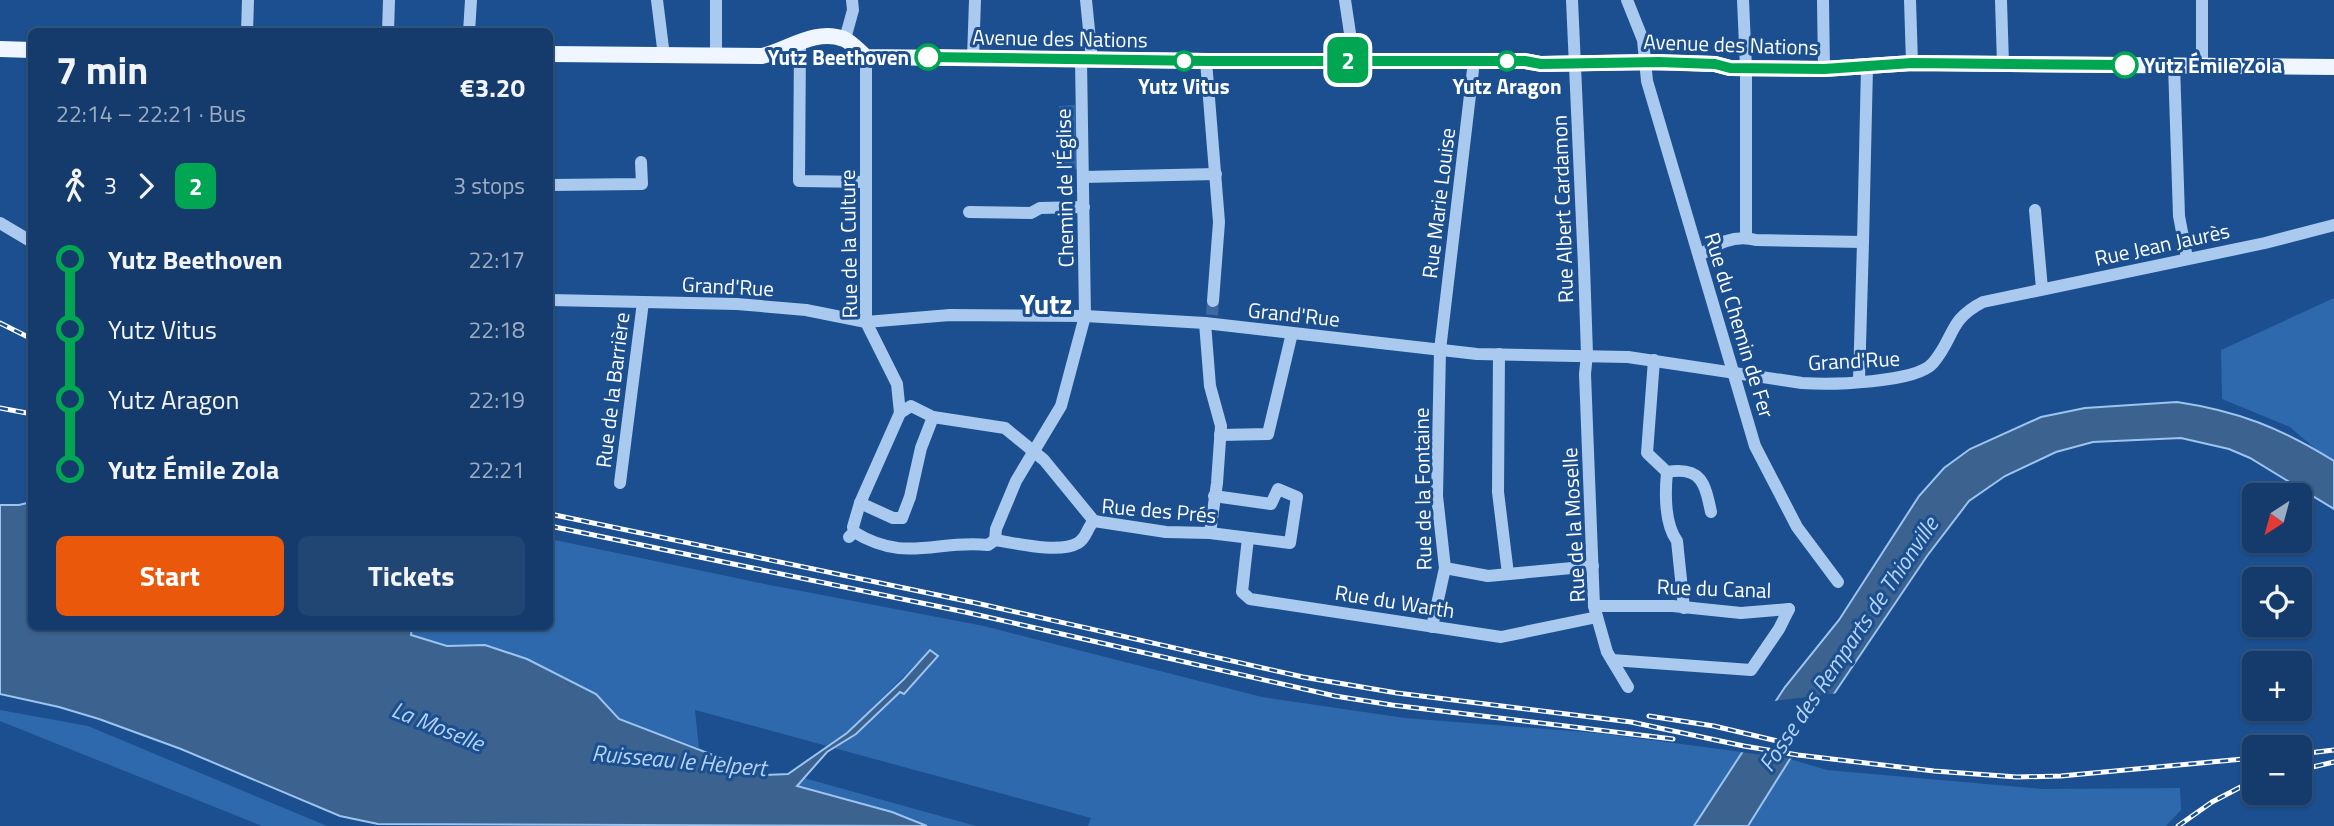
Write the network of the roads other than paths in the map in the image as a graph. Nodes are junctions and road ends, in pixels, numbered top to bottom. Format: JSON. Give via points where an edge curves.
{"nodes":[{"id":1,"x":247,"y":0,"type":"edge"},
{"id":2,"x":389,"y":0,"type":"edge"},
{"id":3,"x":471,"y":0,"type":"edge"},
{"id":4,"x":657,"y":0,"type":"edge"},
{"id":5,"x":716,"y":0,"type":"edge"},
{"id":6,"x":852,"y":0,"type":"edge"},
{"id":7,"x":975,"y":0,"type":"edge"},
{"id":8,"x":1086,"y":0,"type":"edge"},
{"id":9,"x":1345,"y":0,"type":"edge"},
{"id":10,"x":1572,"y":0,"type":"edge"},
{"id":11,"x":1627,"y":0,"type":"edge"},
{"id":12,"x":1743,"y":0,"type":"edge"},
{"id":13,"x":1823,"y":0,"type":"edge"},
{"id":14,"x":1910,"y":0,"type":"edge"},
{"id":15,"x":2001,"y":0,"type":"edge"},
{"id":16,"x":2202,"y":0,"type":"edge"},
{"id":17,"x":247,"y":28,"type":"edge"},
{"id":18,"x":388,"y":28,"type":"edge"},
{"id":19,"x":469,"y":28,"type":"edge"},
{"id":20,"x":845,"y":39,"type":"junction"},
{"id":21,"x":800,"y":41,"type":"junction"},
{"id":22,"x":0,"y":49,"type":"edge"},
{"id":23,"x":28,"y":50,"type":"edge"},
{"id":24,"x":553,"y":54,"type":"edge"},
{"id":25,"x":664,"y":55,"type":"junction"},
{"id":26,"x":716,"y":56,"type":"junction"},
{"id":27,"x":866,"y":57,"type":"junction"},
{"id":28,"x":973,"y":58,"type":"junction"},
{"id":29,"x":1087,"y":60,"type":"junction"},
{"id":30,"x":1354,"y":60,"type":"junction"},
{"id":31,"x":1206,"y":61,"type":"junction"},
{"id":32,"x":1474,"y":61,"type":"junction"},
{"id":33,"x":1645,"y":62,"type":"junction"},
{"id":34,"x":1575,"y":63,"type":"junction"},
{"id":35,"x":1912,"y":63,"type":"junction"},
{"id":36,"x":2003,"y":64,"type":"junction"},
{"id":37,"x":2174,"y":65,"type":"junction"},
{"id":38,"x":2202,"y":65,"type":"junction"},
{"id":39,"x":1867,"y":67,"type":"junction"},
{"id":40,"x":2334,"y":67,"type":"edge"},
{"id":41,"x":1746,"y":68,"type":"junction"},
{"id":42,"x":1824,"y":69,"type":"junction"},
{"id":43,"x":641,"y":162,"type":"dead end"},
{"id":44,"x":1216,"y":174,"type":"junction"},
{"id":45,"x":1083,"y":177,"type":"junction"},
{"id":46,"x":866,"y":182,"type":"junction"},
{"id":47,"x":553,"y":185,"type":"edge"},
{"id":48,"x":1084,"y":208,"type":"junction"},
{"id":49,"x":2035,"y":210,"type":"dead end"},
{"id":50,"x":969,"y":212,"type":"dead end"},
{"id":51,"x":0,"y":223,"type":"edge"},
{"id":52,"x":2334,"y":225,"type":"edge"},
{"id":53,"x":1746,"y":238,"type":"junction"},
{"id":54,"x":28,"y":240,"type":"edge"},
{"id":55,"x":1863,"y":242,"type":"junction"},
{"id":56,"x":1699,"y":256,"type":"junction"},
{"id":57,"x":2187,"y":258,"type":"junction"},
{"id":58,"x":2042,"y":289,"type":"junction"},
{"id":59,"x":1996,"y":298,"type":"joint"},
{"id":60,"x":553,"y":300,"type":"edge"},
{"id":61,"x":1213,"y":301,"type":"tunnel mouth"},
{"id":62,"x":643,"y":302,"type":"junction"},
{"id":63,"x":1085,"y":316,"type":"junction"},
{"id":64,"x":1210,"y":321,"type":"junction"},
{"id":65,"x":866,"y":322,"type":"junction"},
{"id":66,"x":1292,"y":333,"type":"junction"},
{"id":67,"x":1440,"y":350,"type":"junction"},
{"id":68,"x":1499,"y":354,"type":"junction"},
{"id":69,"x":1587,"y":355,"type":"junction"},
{"id":70,"x":1654,"y":360,"type":"junction"},
{"id":71,"x":1734,"y":372,"type":"junction"},
{"id":72,"x":1858,"y":381,"type":"junction"},
{"id":73,"x":900,"y":413,"type":"junction"},
{"id":74,"x":933,"y":417,"type":"junction"},
{"id":75,"x":1220,"y":435,"type":"junction"},
{"id":76,"x":1033,"y":450,"type":"junction"},
{"id":77,"x":1667,"y":472,"type":"junction"},
{"id":78,"x":620,"y":484,"type":"dead end"},
{"id":79,"x":1214,"y":496,"type":"junction"},
{"id":80,"x":859,"y":503,"type":"junction"},
{"id":81,"x":1711,"y":512,"type":"dead end"},
{"id":82,"x":1094,"y":521,"type":"junction"},
{"id":83,"x":1210,"y":533,"type":"junction"},
{"id":84,"x":1248,"y":538,"type":"junction"},
{"id":85,"x":991,"y":542,"type":"junction"},
{"id":86,"x":1593,"y":566,"type":"junction"},
{"id":87,"x":1445,"y":568,"type":"junction"},
{"id":88,"x":1508,"y":574,"type":"junction"},
{"id":89,"x":1838,"y":582,"type":"dead end"},
{"id":90,"x":1685,"y":608,"type":"junction"},
{"id":91,"x":1596,"y":612,"type":"junction"},
{"id":92,"x":1432,"y":627,"type":"junction"},
{"id":93,"x":1612,"y":660,"type":"junction"},
{"id":94,"x":1628,"y":687,"type":"dead end"}],
"edges":[{"from":1,"to":17,"type":"street"},
{"from":2,"to":18,"type":"street"},
{"from":3,"to":19,"type":"street"},
{"from":4,"to":25,"type":"street"},
{"from":5,"to":26,"type":"street"},
{"from":6,"to":20,"type":"street"},
{"from":7,"to":28,"type":"street"},
{"from":8,"to":29,"type":"street","name":"Chemin de l'Église"},
{"from":9,"to":30,"type":"street"},
{"from":10,"to":34,"type":"street","name":"Rue Albert Cardamon"},
{"from":11,"to":33,"type":"street","name":"Rue du Chemin de Fer","via":[[1643,40]]},
{"from":12,"to":41,"type":"street"},
{"from":13,"to":42,"type":"street"},
{"from":14,"to":35,"type":"street"},
{"from":15,"to":36,"type":"street"},
{"from":16,"to":38,"type":"street"},
{"from":20,"to":21,"type":"main road"},
{"from":20,"to":27,"type":"main road"},
{"from":21,"to":26,"type":"main road","via":[[762,56]]},
{"from":21,"to":46,"type":"street","via":[[799,181]]},
{"from":22,"to":23,"type":"main road"},
{"from":24,"to":25,"type":"main road"},
{"from":25,"to":26,"type":"main road"},
{"from":27,"to":28,"type":"main road","name":"Avenue des Nations"},
{"from":27,"to":46,"type":"street","name":"Rue de la Culture"},
{"from":28,"to":29,"type":"main road","name":"Avenue des Nations"},
{"from":29,"to":31,"type":"main road","name":"Avenue des Nations"},
{"from":29,"to":45,"type":"street","name":"Chemin de l'Église"},
{"from":30,"to":31,"type":"main road","name":"Avenue des Nations"},
{"from":30,"to":32,"type":"main road","name":"Avenue des Nations"},
{"from":31,"to":44,"type":"street"},
{"from":32,"to":34,"type":"main road","name":"Avenue des Nations"},
{"from":32,"to":67,"type":"street","name":"Rue Marie Louise"},
{"from":33,"to":34,"type":"main road","name":"Avenue des Nations"},
{"from":33,"to":41,"type":"main road","name":"Avenue des Nations"},
{"from":33,"to":56,"type":"street","name":"Rue du Chemin de Fer"},
{"from":34,"to":69,"type":"street","name":"Rue Albert Cardamon"},
{"from":35,"to":36,"type":"main road","name":"Avenue des Nations"},
{"from":35,"to":39,"type":"main road","name":"Avenue des Nations"},
{"from":36,"to":37,"type":"main road","name":"Avenue des Nations"},
{"from":37,"to":38,"type":"main road","name":"Avenue des Nations"},
{"from":37,"to":57,"type":"street","via":[[2179,215]]},
{"from":38,"to":40,"type":"main road","name":"Avenue des Nations"},
{"from":39,"to":42,"type":"main road","name":"Avenue des Nations"},
{"from":39,"to":55,"type":"street"},
{"from":41,"to":42,"type":"main road","name":"Avenue des Nations"},
{"from":41,"to":53,"type":"street"},
{"from":43,"to":47,"type":"street","via":[[642,184]]},
{"from":44,"to":45,"type":"street"},
{"from":44,"to":61,"type":"street","via":[[1219,222]]},
{"from":45,"to":48,"type":"street","name":"Chemin de l'Église"},
{"from":46,"to":65,"type":"street","name":"Rue de la Culture"},
{"from":48,"to":50,"type":"street","via":[[1040,208],[1031,214]]},
{"from":48,"to":63,"type":"street","name":"Chemin de l'Église"},
{"from":49,"to":58,"type":"street"},
{"from":51,"to":54,"type":"street"},
{"from":52,"to":57,"type":"street","name":"Rue Jean Jaurès"},
{"from":53,"to":55,"type":"street"},
{"from":53,"to":56,"type":"street","via":[[1724,241]]},
{"from":55,"to":72,"type":"street"},
{"from":56,"to":71,"type":"street","name":"Rue du Chemin de Fer"},
{"from":57,"to":58,"type":"street","name":"Rue Jean Jaurès"},
{"from":58,"to":59,"type":"street","name":"Rue Jean Jaurès"},
{"from":59,"to":72,"type":"street","name":"Grand'Rue","via":[[1965,311],[1925,371]]},
{"from":60,"to":62,"type":"street","name":"Grand'Rue"},
{"from":62,"to":65,"type":"street","name":"Grand'Rue","via":[[806,310]]},
{"from":62,"to":78,"type":"street","name":"Rue de la Barrière"},
{"from":63,"to":64,"type":"street","name":"Grand'Rue"},
{"from":63,"to":65,"type":"street","name":"Grand'Rue","via":[[950,315]]},
{"from":63,"to":76,"type":"street","name":"Chemin de l'Église","via":[[1061,405]]},
{"from":64,"to":66,"type":"street","name":"Grand'Rue"},
{"from":64,"to":75,"type":"street","via":[[1210,386]]},
{"from":65,"to":73,"type":"street","name":"Rue de la Culture","via":[[898,384]]},
{"from":66,"to":67,"type":"street","name":"Grand'Rue"},
{"from":66,"to":75,"type":"street","via":[[1268,434]]},
{"from":67,"to":68,"type":"street","name":"Grand'Rue"},
{"from":67,"to":87,"type":"street","name":"Rue de la Fontaine","via":[[1437,496]]},
{"from":68,"to":69,"type":"street","name":"Grand'Rue"},
{"from":68,"to":88,"type":"street","via":[[1498,492]]},
{"from":69,"to":70,"type":"street","name":"Grand'Rue"},
{"from":69,"to":86,"type":"street","name":"Rue de la Moselle"},
{"from":70,"to":71,"type":"street","name":"Grand'Rue"},
{"from":70,"to":77,"type":"street","via":[[1647,453]]},
{"from":71,"to":72,"type":"street","name":"Grand'Rue","via":[[1802,383]]},
{"from":71,"to":89,"type":"street","name":"Rue du Chemin de Fer","via":[[1755,446],[1797,527]]},
{"from":73,"to":74,"type":"street","via":[[911,406]]},
{"from":73,"to":80,"type":"street"},
{"from":74,"to":76,"type":"street","via":[[1005,428]]},
{"from":74,"to":80,"type":"street","via":[[902,518]]},
{"from":75,"to":79,"type":"street"},
{"from":76,"to":82,"type":"street"},
{"from":76,"to":85,"type":"street","name":"Chemin de l'Église"},
{"from":77,"to":81,"type":"street","via":[[1697,475],[1706,487]]},
{"from":77,"to":90,"type":"street","via":[[1665,489]]},
{"from":79,"to":83,"type":"street"},
{"from":79,"to":84,"type":"street","name":"Rue des Prés","via":[[1271,503],[1278,489],[1297,497],[1290,543]]},
{"from":80,"to":85,"type":"street","name":"Rue des Prés","via":[[852,535],[894,548]]},
{"from":82,"to":83,"type":"street","name":"Rue des Prés"},
{"from":82,"to":85,"type":"street","name":"Rue des Prés","via":[[1079,543],[1066,547]]},
{"from":83,"to":84,"type":"street","name":"Rue des Prés"},
{"from":84,"to":92,"type":"street","name":"Rue du Warth","via":[[1242,592],[1250,599]]},
{"from":86,"to":88,"type":"street"},
{"from":86,"to":91,"type":"street","name":"Rue de la Moselle"},
{"from":87,"to":88,"type":"street","via":[[1488,576]]},
{"from":87,"to":92,"type":"street","name":"Rue de la Fontaine"},
{"from":90,"to":91,"type":"street","name":"Rue du Canal"},
{"from":90,"to":93,"type":"street","name":"Rue du Canal","via":[[1741,613],[1790,609],[1751,670]]},
{"from":91,"to":92,"type":"street","name":"Rue du Warth","via":[[1501,637]]},
{"from":91,"to":93,"type":"street","name":"Rue de la Moselle"},
{"from":93,"to":94,"type":"street","name":"Rue de la Moselle"}]}
